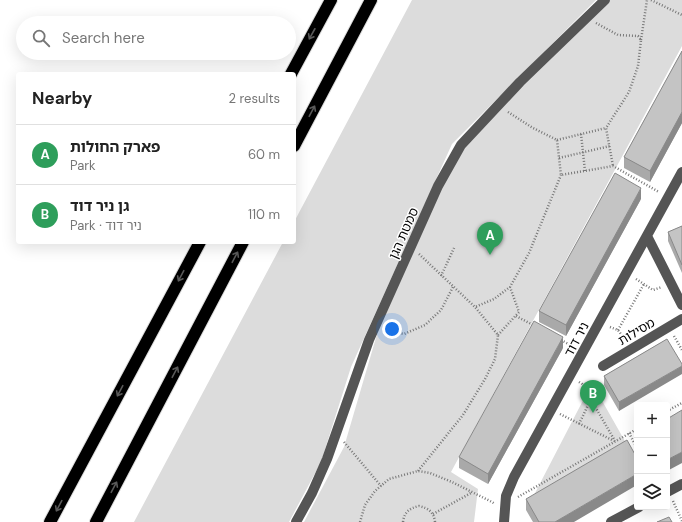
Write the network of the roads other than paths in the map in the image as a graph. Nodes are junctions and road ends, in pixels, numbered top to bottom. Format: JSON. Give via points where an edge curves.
{"nodes":[{"id":1,"x":331,"y":0,"type":"edge"},
{"id":2,"x":371,"y":0,"type":"edge"},
{"id":3,"x":605,"y":0,"type":"edge"},
{"id":4,"x":292,"y":72,"type":"edge"},
{"id":5,"x":296,"y":142,"type":"edge"},
{"id":6,"x":682,"y":172,"type":"edge"},
{"id":7,"x":647,"y":236,"type":"junction"},
{"id":8,"x":199,"y":244,"type":"edge"},
{"id":9,"x":242,"y":244,"type":"edge"},
{"id":10,"x":682,"y":305,"type":"edge"},
{"id":11,"x":682,"y":319,"type":"edge"},
{"id":12,"x":603,"y":366,"type":"dead end"},
{"id":13,"x":682,"y":484,"type":"edge"},
{"id":14,"x":670,"y":491,"type":"edge"},
{"id":15,"x":634,"y":510,"type":"edge"},
{"id":16,"x":504,"y":513,"type":"edge"},
{"id":17,"x":614,"y":521,"type":"edge"},
{"id":18,"x":50,"y":522,"type":"edge"},
{"id":19,"x":96,"y":522,"type":"edge"},
{"id":20,"x":296,"y":522,"type":"edge"}],
"edges":[{"from":1,"to":4,"type":"highway","one_way":true},
{"from":5,"to":2,"type":"highway","one_way":true},
{"from":3,"to":20,"type":"street","name":"סמטת הגן","via":[[497,105],[461,145],[438,186],[369,340],[327,459]]},
{"from":6,"to":7,"type":"street","name":"ניר דוד"},
{"from":7,"to":10,"type":"street"},
{"from":7,"to":16,"type":"street","name":"ניר דוד","via":[[514,478],[506,496]]},
{"from":8,"to":18,"type":"highway","one_way":true},
{"from":19,"to":9,"type":"highway","one_way":true},
{"from":11,"to":12,"type":"street","name":"מסילות"},
{"from":13,"to":14,"type":"street"},
{"from":15,"to":17,"type":"street"}]}
